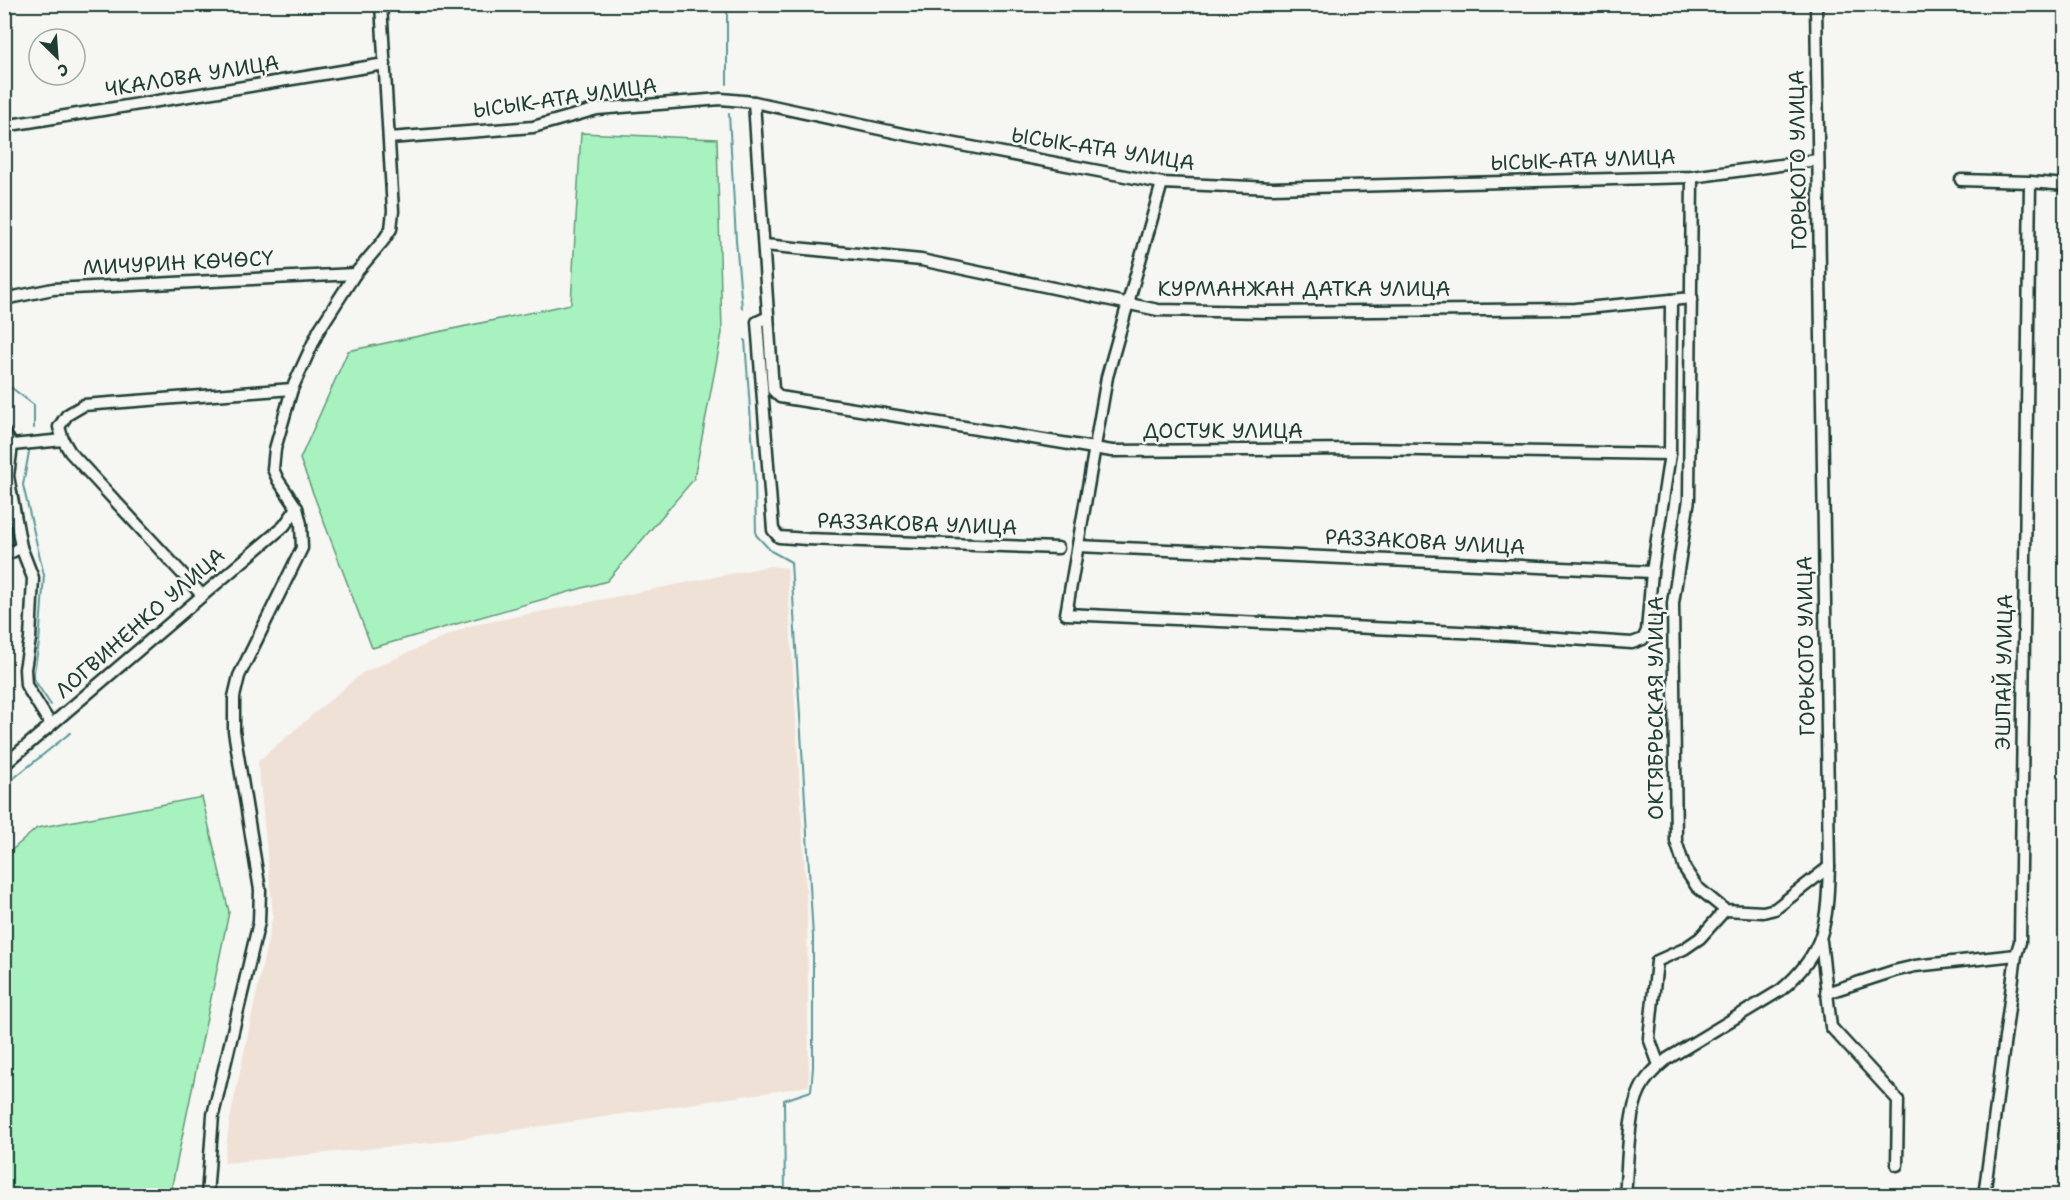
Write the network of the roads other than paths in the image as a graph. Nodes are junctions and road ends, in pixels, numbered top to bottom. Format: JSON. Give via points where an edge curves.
{"nodes":[{"id":1,"x":381,"y":4,"type":"edge"},
{"id":2,"x":1816,"y":4,"type":"edge"},
{"id":3,"x":385,"y":64,"type":"junction"},
{"id":4,"x":754,"y":102,"type":"junction"},
{"id":5,"x":4,"y":126,"type":"edge"},
{"id":6,"x":389,"y":138,"type":"junction"},
{"id":7,"x":1817,"y":160,"type":"junction"},
{"id":8,"x":1692,"y":177,"type":"junction"},
{"id":9,"x":1960,"y":180,"type":"dead end"},
{"id":10,"x":2030,"y":182,"type":"junction"},
{"id":11,"x":1162,"y":183,"type":"junction"},
{"id":12,"x":2066,"y":185,"type":"edge"},
{"id":13,"x":764,"y":245,"type":"junction"},
{"id":14,"x":355,"y":274,"type":"junction"},
{"id":15,"x":1692,"y":298,"type":"junction"},
{"id":16,"x":4,"y":299,"type":"edge"},
{"id":17,"x":1671,"y":300,"type":"junction"},
{"id":18,"x":1128,"y":303,"type":"junction"},
{"id":19,"x":768,"y":317,"type":"junction"},
{"id":20,"x":292,"y":389,"type":"junction"},
{"id":21,"x":4,"y":432,"type":"edge"},
{"id":22,"x":63,"y":440,"type":"junction"},
{"id":23,"x":12,"y":445,"type":"junction"},
{"id":24,"x":1095,"y":449,"type":"junction"},
{"id":25,"x":1670,"y":454,"type":"junction"},
{"id":26,"x":297,"y":508,"type":"junction"},
{"id":27,"x":1078,"y":546,"type":"junction"},
{"id":28,"x":21,"y":547,"type":"junction"},
{"id":29,"x":1058,"y":548,"type":"dead end"},
{"id":30,"x":4,"y":556,"type":"edge"},
{"id":31,"x":1652,"y":572,"type":"junction"},
{"id":32,"x":202,"y":595,"type":"junction"},
{"id":33,"x":51,"y":725,"type":"junction"},
{"id":34,"x":4,"y":765,"type":"edge"},
{"id":35,"x":1829,"y":867,"type":"junction"},
{"id":36,"x":1725,"y":910,"type":"junction"},
{"id":37,"x":1821,"y":941,"type":"junction"},
{"id":38,"x":2016,"y":955,"type":"junction"},
{"id":39,"x":1826,"y":993,"type":"junction"},
{"id":40,"x":1659,"y":1065,"type":"junction"},
{"id":41,"x":1897,"y":1165,"type":"dead end"},
{"id":42,"x":207,"y":1196,"type":"edge"},
{"id":43,"x":1625,"y":1196,"type":"edge"},
{"id":44,"x":1984,"y":1196,"type":"edge"}],
"edges":[{"from":1,"to":3,"type":"street"},
{"from":2,"to":7,"type":"street","name":"ГОРЬКОГО УЛИЦА"},
{"from":3,"to":5,"type":"street","name":"ЧКАЛОВА УЛИЦА"},
{"from":3,"to":6,"type":"street"},
{"from":4,"to":6,"type":"street","name":"ЫСЫК-АТА УЛИЦА","via":[[721,99],[597,110],[533,127]]},
{"from":4,"to":11,"type":"street","name":"ЫСЫК-АТА УЛИЦА"},
{"from":4,"to":13,"type":"street"},
{"from":6,"to":14,"type":"street","via":[[391,229]]},
{"from":7,"to":8,"type":"street","name":"ЫСЫК-АТА УЛИЦА"},
{"from":7,"to":35,"type":"street","name":"ГОРЬКОГО УЛИЦА"},
{"from":8,"to":11,"type":"street","name":"ЫСЫК-АТА УЛИЦА","via":[[1272,188]]},
{"from":8,"to":15,"type":"street"},
{"from":9,"to":10,"type":"street"},
{"from":10,"to":12,"type":"street"},
{"from":10,"to":38,"type":"street","name":"ЭШПАЙ УЛИЦА","via":[[2020,930]]},
{"from":11,"to":18,"type":"street"},
{"from":13,"to":18,"type":"street","name":"КУРМАНЖАН ДАТКА УЛИЦА","via":[[921,260]]},
{"from":13,"to":19,"type":"street"},
{"from":14,"to":16,"type":"street","name":"МИЧУРИН КӨЧӨСҮ","via":[[53,289]]},
{"from":14,"to":20,"type":"street","via":[[319,330]]},
{"from":15,"to":17,"type":"street","name":"КУРМАНЖАН ДАТКА УЛИЦА"},
{"from":15,"to":36,"type":"street","name":"ОКТЯБРЬСКАЯ УЛИЦА","via":[[1689,499],[1673,603],[1676,841],[1685,869],[1697,887]]},
{"from":17,"to":18,"type":"street","name":"КУРМАНЖАН ДАТКА УЛИЦА","via":[[1575,309],[1266,312],[1158,310]]},
{"from":17,"to":25,"type":"street"},
{"from":18,"to":24,"type":"street","via":[[1107,378]]},
{"from":19,"to":24,"type":"street","name":"ДОСТУК УЛИЦА","via":[[773,390],[780,397]]},
{"from":19,"to":29,"type":"street","name":"РАЗЗАКОВА УЛИЦА","via":[[757,322],[775,534],[807,540]]},
{"from":20,"to":22,"type":"street","via":[[84,405],[67,415],[60,427]]},
{"from":20,"to":26,"type":"street","via":[[273,469]]},
{"from":21,"to":23,"type":"street"},
{"from":22,"to":23,"type":"street"},
{"from":22,"to":32,"type":"street"},
{"from":23,"to":28,"type":"street","via":[[8,476]]},
{"from":24,"to":25,"type":"street","name":"ДОСТУК УЛИЦА"},
{"from":24,"to":27,"type":"street"},
{"from":25,"to":31,"type":"street"},
{"from":26,"to":32,"type":"street","name":"ЛОГВИНЕНКО УЛИЦА","via":[[284,526]]},
{"from":26,"to":42,"type":"street","via":[[302,549],[238,676],[234,697],[234,731],[260,890],[259,922],[213,1115]]},
{"from":27,"to":31,"type":"street","name":"РАЗЗАКОВА УЛИЦА"},
{"from":27,"to":31,"type":"street","via":[[1066,614],[1632,643],[1643,639],[1647,631]]},
{"from":28,"to":30,"type":"street"},
{"from":28,"to":33,"type":"street","via":[[33,578],[26,684]]},
{"from":32,"to":33,"type":"street","name":"ЛОГВИНЕНКО УЛИЦА"},
{"from":33,"to":34,"type":"street","name":"ЛОГВИНЕНКО УЛИЦА"},
{"from":35,"to":36,"type":"street","via":[[1775,909]]},
{"from":35,"to":37,"type":"street","name":"ГОРЬКОГО УЛИЦА","via":[[1828,906]]},
{"from":36,"to":40,"type":"street","via":[[1700,938],[1657,961],[1649,1038]]},
{"from":37,"to":39,"type":"street"},
{"from":37,"to":40,"type":"street","name":"ГОРЬКОГО УЛИЦА","via":[[1797,976],[1781,990]]},
{"from":38,"to":39,"type":"street","via":[[1915,966]]},
{"from":38,"to":44,"type":"street","name":"ЭШПАЙ УЛИЦА"},
{"from":39,"to":41,"type":"street","via":[[1831,1027],[1898,1101]]},
{"from":40,"to":43,"type":"street","name":"ГОРЬКОГО УЛИЦА","via":[[1639,1091],[1632,1116]]}]}
